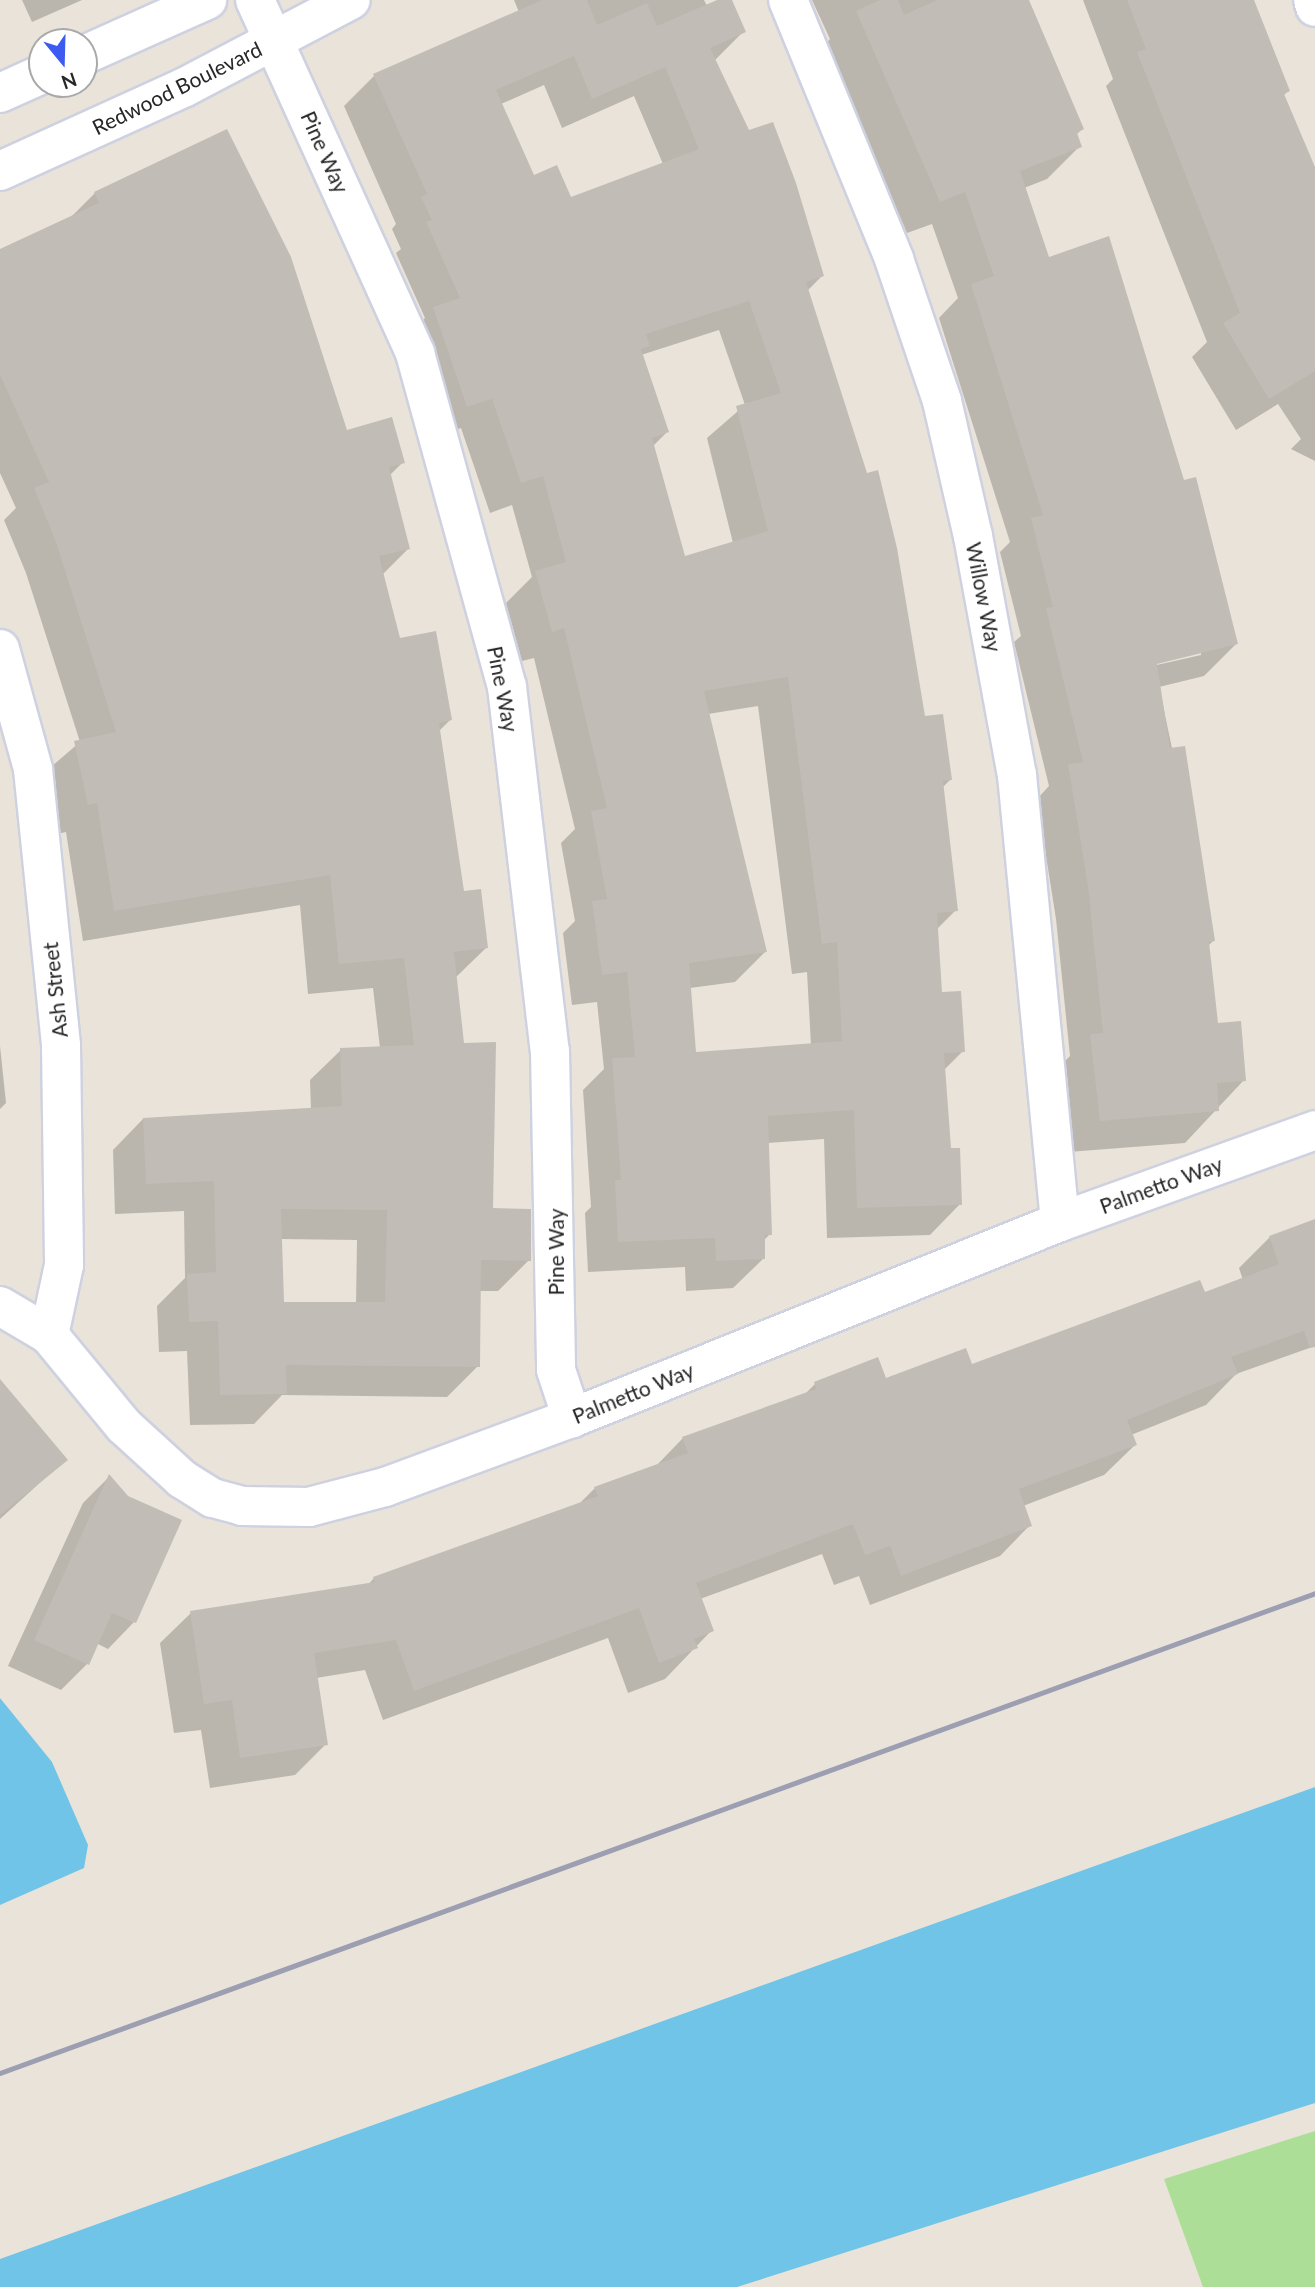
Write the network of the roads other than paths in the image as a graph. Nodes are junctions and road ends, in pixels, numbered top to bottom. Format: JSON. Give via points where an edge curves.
{"nodes":[{"id":1,"x":207,"y":0,"type":"edge"},
{"id":2,"x":255,"y":0,"type":"edge"},
{"id":3,"x":351,"y":0,"type":"edge"},
{"id":4,"x":788,"y":0,"type":"edge"},
{"id":5,"x":1312,"y":0,"type":"edge"},
{"id":6,"x":1315,"y":7,"type":"edge"},
{"id":7,"x":273,"y":42,"type":"junction"},
{"id":8,"x":98,"y":49,"type":"edge"},
{"id":9,"x":28,"y":80,"type":"edge"},
{"id":10,"x":0,"y":93,"type":"edge"},
{"id":11,"x":0,"y":171,"type":"edge"},
{"id":12,"x":0,"y":649,"type":"edge"},
{"id":13,"x":1315,"y":1130,"type":"edge"},
{"id":14,"x":1060,"y":1222,"type":"junction"},
{"id":15,"x":0,"y":1306,"type":"edge"},
{"id":16,"x":49,"y":1335,"type":"junction"},
{"id":17,"x":572,"y":1418,"type":"junction"}],
"edges":[{"from":1,"to":8,"type":"street"},
{"from":2,"to":7,"type":"street","name":"Pine Way"},
{"from":3,"to":7,"type":"street","name":"Redwood Boulevard"},
{"from":4,"to":14,"type":"street","name":"Willow Way","via":[[894,259],[942,401],[970,523],[1017,775]]},
{"from":5,"to":6,"type":"street"},
{"from":7,"to":11,"type":"street","name":"Redwood Boulevard"},
{"from":7,"to":17,"type":"street","name":"Pine Way","via":[[415,353],[507,687],[550,1051],[556,1370]]},
{"from":9,"to":10,"type":"street"},
{"from":12,"to":16,"type":"street","name":"Ash Street","via":[[33,769],[61,1046],[64,1265]]},
{"from":13,"to":14,"type":"street","name":"Palmetto Way"},
{"from":14,"to":17,"type":"street","name":"Palmetto Way"},
{"from":15,"to":16,"type":"street","name":"Palmetto Way"},
{"from":16,"to":17,"type":"street","name":"Palmetto Way","via":[[152,1456],[213,1497],[242,1506],[309,1507],[341,1500]]}]}
